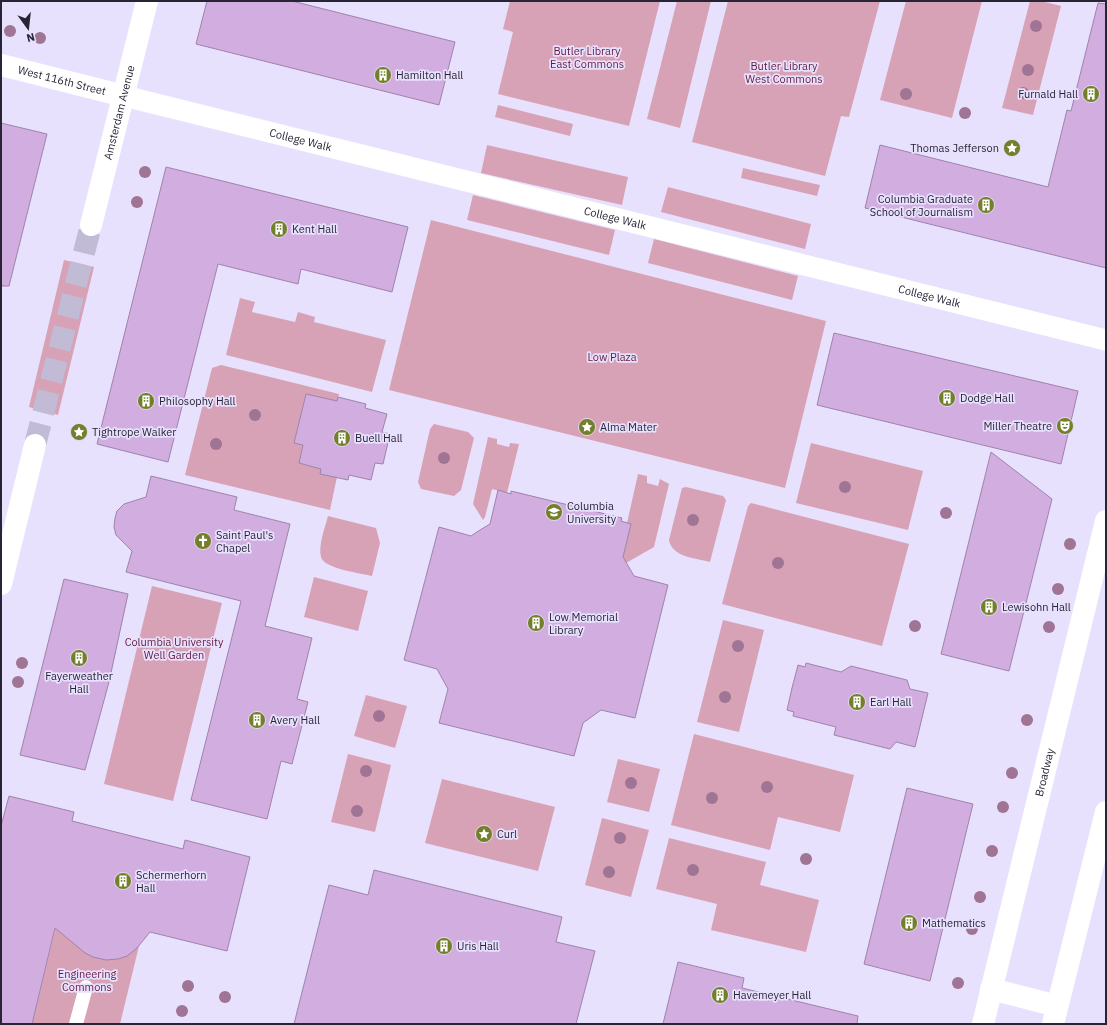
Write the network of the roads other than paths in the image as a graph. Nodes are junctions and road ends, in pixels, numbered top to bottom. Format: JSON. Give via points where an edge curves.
{"nodes":[{"id":1,"x":147,"y":1,"type":"edge"},
{"id":2,"x":1,"y":65,"type":"edge"},
{"id":3,"x":124,"y":96,"type":"junction"},
{"id":4,"x":91,"y":225,"type":"tunnel mouth"},
{"id":5,"x":1106,"y":340,"type":"edge"},
{"id":6,"x":35,"y":445,"type":"tunnel mouth"},
{"id":7,"x":1106,"y":521,"type":"edge"},
{"id":8,"x":1,"y":584,"type":"edge"},
{"id":9,"x":1106,"y":812,"type":"edge"},
{"id":10,"x":86,"y":987,"type":"dead end"},
{"id":11,"x":991,"y":989,"type":"junction"},
{"id":12,"x":1055,"y":1015,"type":"edge"},
{"id":13,"x":76,"y":1024,"type":"edge"},
{"id":14,"x":983,"y":1024,"type":"edge"}],
"edges":[{"from":1,"to":3,"type":"main road","name":"Amsterdam Avenue"},
{"from":2,"to":3,"type":"main road","name":"West 116th Street"},
{"from":3,"to":4,"type":"main road","name":"Amsterdam Avenue"},
{"from":3,"to":5,"type":"street","name":"College Walk"},
{"from":6,"to":8,"type":"main road"},
{"from":7,"to":11,"type":"main road","name":"Broadway"},
{"from":9,"to":12,"type":"main road"},
{"from":10,"to":13,"type":"lane"},
{"from":11,"to":12,"type":"main road"},
{"from":11,"to":14,"type":"main road","name":"Broadway"}]}
